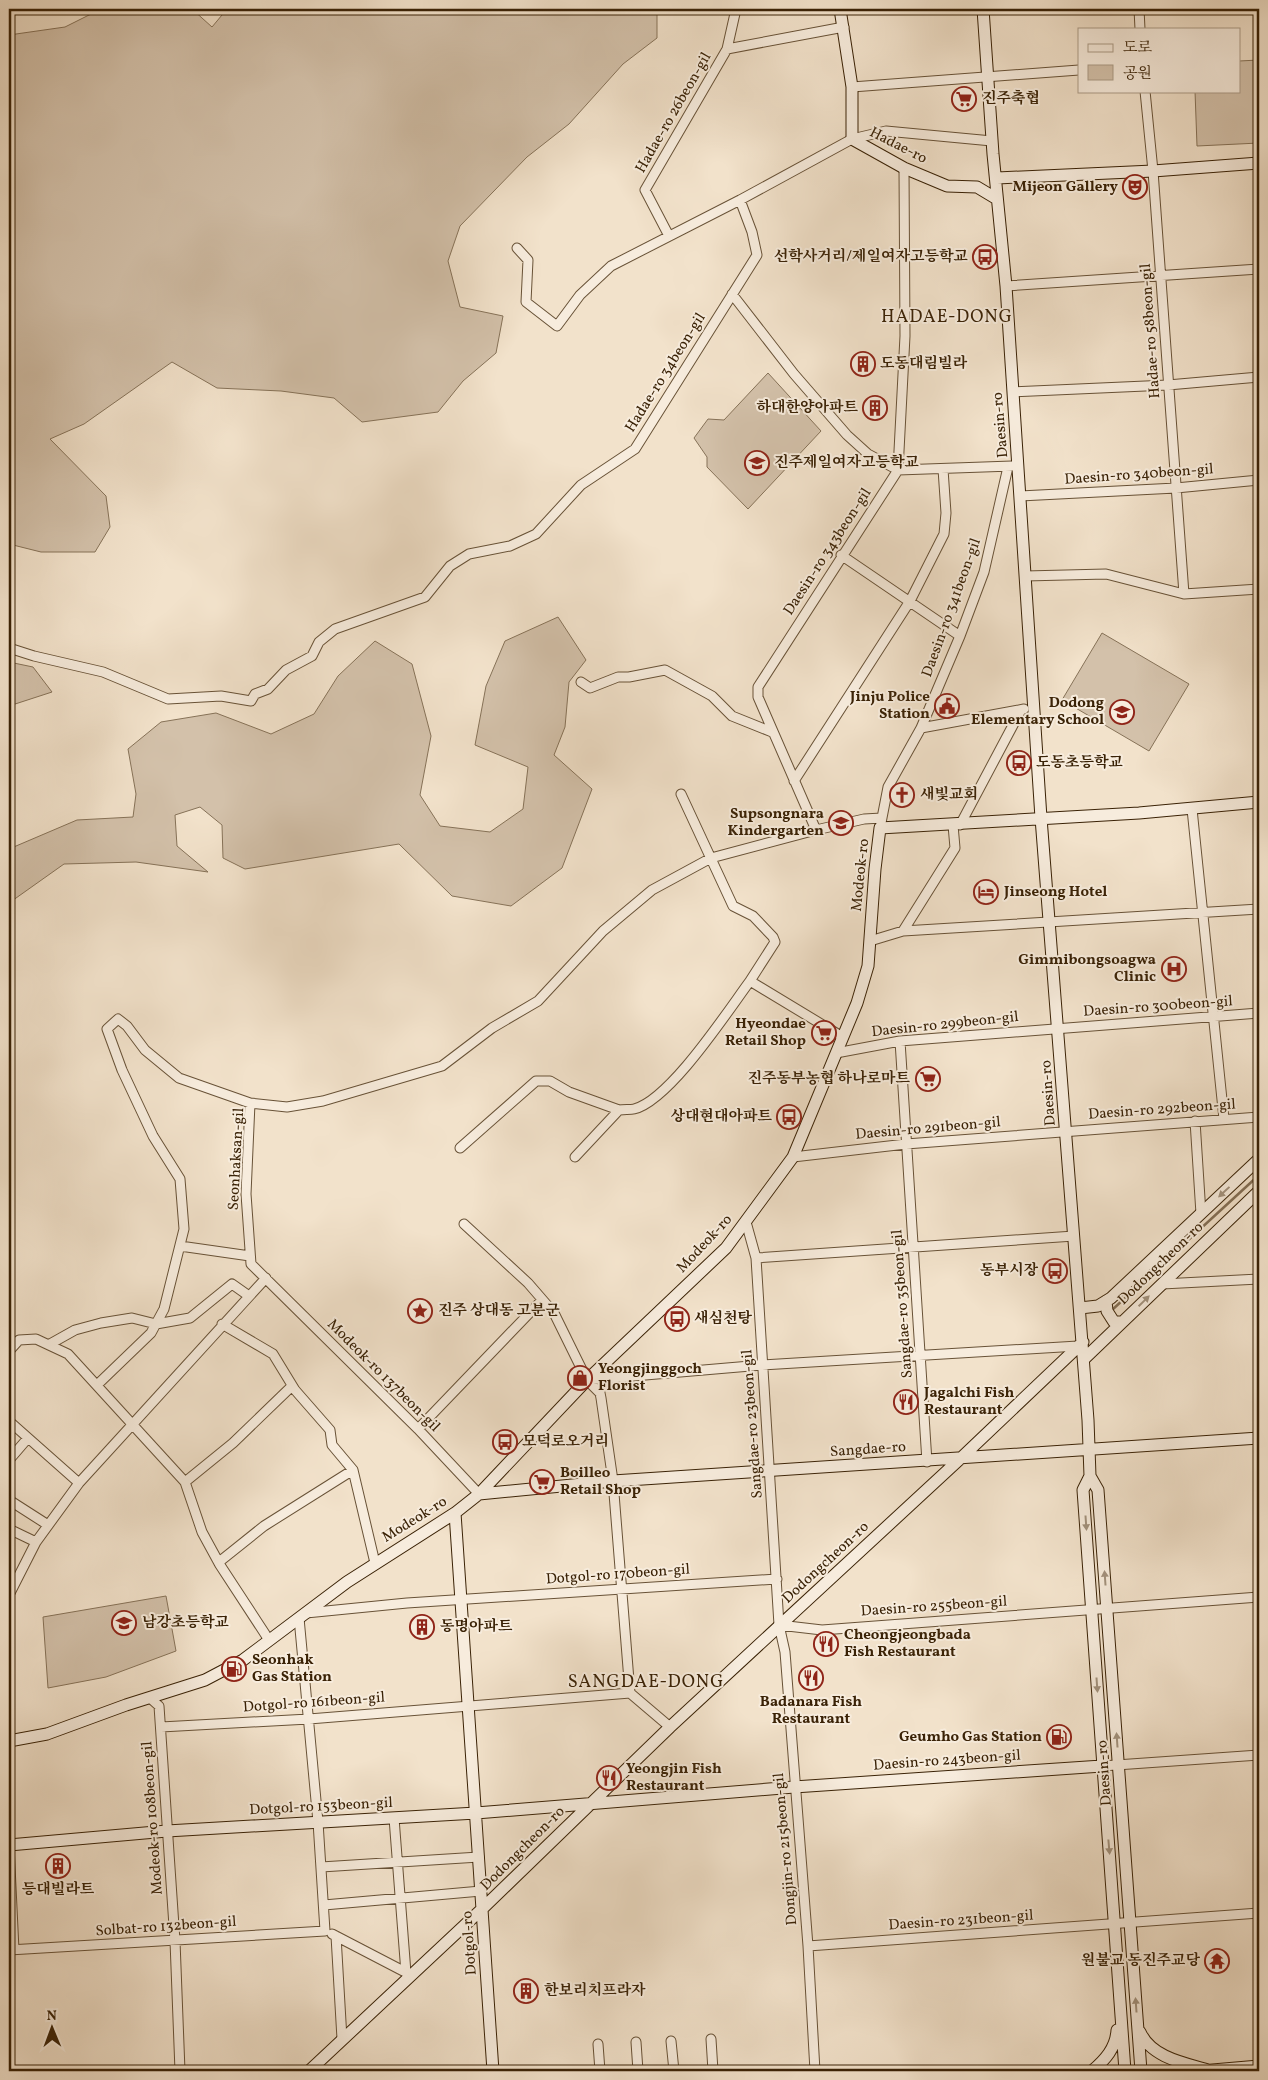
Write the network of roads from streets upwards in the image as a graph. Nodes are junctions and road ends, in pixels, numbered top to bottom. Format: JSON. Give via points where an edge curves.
{"nodes":[{"id":1,"x":736,"y":9,"type":"edge"},
{"id":2,"x":840,"y":9,"type":"edge"},
{"id":3,"x":983,"y":9,"type":"edge"},
{"id":4,"x":1139,"y":9,"type":"edge"},
{"id":5,"x":844,"y":27,"type":"junction"},
{"id":6,"x":1140,"y":28,"type":"edge"},
{"id":7,"x":727,"y":49,"type":"junction"},
{"id":8,"x":1078,"y":70,"type":"edge"},
{"id":9,"x":986,"y":75,"type":"junction"},
{"id":10,"x":852,"y":87,"type":"junction"},
{"id":11,"x":1145,"y":92,"type":"edge"},
{"id":12,"x":852,"y":139,"type":"junction"},
{"id":13,"x":992,"y":141,"type":"junction"},
{"id":14,"x":1259,"y":163,"type":"edge"},
{"id":15,"x":904,"y":168,"type":"junction"},
{"id":16,"x":1153,"y":172,"type":"junction"},
{"id":17,"x":997,"y":178,"type":"junction"},
{"id":18,"x":997,"y":199,"type":"junction"},
{"id":19,"x":740,"y":200,"type":"junction"},
{"id":20,"x":668,"y":236,"type":"junction"},
{"id":21,"x":517,"y":248,"type":"dead end"},
{"id":22,"x":1259,"y":269,"type":"edge"},
{"id":23,"x":1160,"y":276,"type":"junction"},
{"id":24,"x":1006,"y":286,"type":"junction"},
{"id":25,"x":732,"y":294,"type":"junction"},
{"id":26,"x":1259,"y":377,"type":"edge"},
{"id":27,"x":1168,"y":385,"type":"junction"},
{"id":28,"x":1013,"y":392,"type":"junction"},
{"id":29,"x":1014,"y":465,"type":"junction"},
{"id":30,"x":943,"y":469,"type":"junction"},
{"id":31,"x":898,"y":470,"type":"junction"},
{"id":32,"x":1259,"y":480,"type":"edge"},
{"id":33,"x":1176,"y":488,"type":"junction"},
{"id":34,"x":1020,"y":496,"type":"junction"},
{"id":35,"x":841,"y":555,"type":"junction"},
{"id":36,"x":1025,"y":576,"type":"junction"},
{"id":37,"x":1259,"y":589,"type":"edge"},
{"id":38,"x":1184,"y":594,"type":"junction"},
{"id":39,"x":910,"y":601,"type":"junction"},
{"id":40,"x":960,"y":636,"type":"junction"},
{"id":41,"x":9,"y":648,"type":"edge"},
{"id":42,"x":581,"y":682,"type":"dead end"},
{"id":43,"x":1034,"y":708,"type":"junction"},
{"id":44,"x":1021,"y":710,"type":"junction"},
{"id":45,"x":921,"y":728,"type":"junction"},
{"id":46,"x":772,"y":732,"type":"junction"},
{"id":47,"x":794,"y":781,"type":"junction"},
{"id":48,"x":681,"y":794,"type":"dead end"},
{"id":49,"x":1259,"y":802,"type":"edge"},
{"id":50,"x":1192,"y":809,"type":"junction"},
{"id":51,"x":1041,"y":818,"type":"junction"},
{"id":52,"x":881,"y":823,"type":"junction"},
{"id":53,"x":956,"y":825,"type":"junction"},
{"id":54,"x":816,"y":830,"type":"junction"},
{"id":55,"x":711,"y":858,"type":"junction"},
{"id":56,"x":1259,"y":909,"type":"edge"},
{"id":57,"x":1203,"y":913,"type":"junction"},
{"id":58,"x":1051,"y":923,"type":"junction"},
{"id":59,"x":903,"y":931,"type":"junction"},
{"id":60,"x":870,"y":941,"type":"junction"},
{"id":61,"x":750,"y":981,"type":"junction"},
{"id":62,"x":1259,"y":1013,"type":"edge"},
{"id":63,"x":1213,"y":1017,"type":"junction"},
{"id":64,"x":1058,"y":1028,"type":"junction"},
{"id":65,"x":841,"y":1036,"type":"junction"},
{"id":66,"x":900,"y":1041,"type":"junction"},
{"id":67,"x":836,"y":1053,"type":"junction"},
{"id":68,"x":250,"y":1103,"type":"junction"},
{"id":69,"x":619,"y":1110,"type":"junction"},
{"id":70,"x":1259,"y":1117,"type":"edge"},
{"id":71,"x":1224,"y":1119,"type":"junction"},
{"id":72,"x":1196,"y":1121,"type":"junction"},
{"id":73,"x":1067,"y":1130,"type":"junction"},
{"id":74,"x":906,"y":1144,"type":"junction"},
{"id":75,"x":460,"y":1148,"type":"dead end"},
{"id":76,"x":793,"y":1156,"type":"junction"},
{"id":77,"x":575,"y":1157,"type":"dead end"},
{"id":78,"x":1259,"y":1159,"type":"edge"},
{"id":79,"x":1259,"y":1191,"type":"edge"},
{"id":80,"x":1201,"y":1214,"type":"junction"},
{"id":81,"x":746,"y":1222,"type":"junction"},
{"id":82,"x":464,"y":1224,"type":"dead end"},
{"id":83,"x":1074,"y":1236,"type":"junction"},
{"id":84,"x":180,"y":1246,"type":"junction"},
{"id":85,"x":913,"y":1248,"type":"junction"},
{"id":86,"x":250,"y":1256,"type":"junction"},
{"id":87,"x":756,"y":1258,"type":"junction"},
{"id":88,"x":266,"y":1278,"type":"junction"},
{"id":89,"x":1259,"y":1279,"type":"edge"},
{"id":90,"x":1162,"y":1284,"type":"junction"},
{"id":91,"x":249,"y":1296,"type":"junction"},
{"id":92,"x":542,"y":1300,"type":"junction"},
{"id":93,"x":1106,"y":1301,"type":"junction"},
{"id":94,"x":1080,"y":1308,"type":"junction"},
{"id":95,"x":1122,"y":1322,"type":"junction"},
{"id":96,"x":156,"y":1324,"type":"junction"},
{"id":97,"x":222,"y":1324,"type":"junction"},
{"id":98,"x":50,"y":1344,"type":"junction"},
{"id":99,"x":1080,"y":1344,"type":"junction"},
{"id":100,"x":9,"y":1351,"type":"edge"},
{"id":101,"x":920,"y":1355,"type":"junction"},
{"id":102,"x":1084,"y":1359,"type":"junction"},
{"id":103,"x":762,"y":1365,"type":"junction"},
{"id":104,"x":587,"y":1380,"type":"junction"},
{"id":105,"x":97,"y":1386,"type":"junction"},
{"id":106,"x":292,"y":1386,"type":"junction"},
{"id":107,"x":9,"y":1421,"type":"edge"},
{"id":108,"x":132,"y":1423,"type":"junction"},
{"id":109,"x":418,"y":1429,"type":"junction"},
{"id":110,"x":28,"y":1438,"type":"junction"},
{"id":111,"x":1259,"y":1438,"type":"edge"},
{"id":112,"x":1089,"y":1449,"type":"junction"},
{"id":113,"x":961,"y":1458,"type":"junction"},
{"id":114,"x":9,"y":1460,"type":"edge"},
{"id":115,"x":927,"y":1462,"type":"junction"},
{"id":116,"x":353,"y":1470,"type":"junction"},
{"id":117,"x":770,"y":1472,"type":"junction"},
{"id":118,"x":1090,"y":1476,"type":"junction"},
{"id":119,"x":613,"y":1481,"type":"junction"},
{"id":120,"x":185,"y":1482,"type":"junction"},
{"id":121,"x":79,"y":1483,"type":"junction"},
{"id":122,"x":479,"y":1494,"type":"junction"},
{"id":123,"x":9,"y":1500,"type":"edge"},
{"id":124,"x":455,"y":1513,"type":"junction"},
{"id":125,"x":48,"y":1525,"type":"junction"},
{"id":126,"x":9,"y":1529,"type":"edge"},
{"id":127,"x":36,"y":1542,"type":"junction"},
{"id":128,"x":219,"y":1562,"type":"junction"},
{"id":129,"x":375,"y":1563,"type":"junction"},
{"id":130,"x":777,"y":1579,"type":"junction"},
{"id":131,"x":622,"y":1588,"type":"junction"},
{"id":132,"x":10,"y":1590,"type":"edge"},
{"id":133,"x":1259,"y":1597,"type":"edge"},
{"id":134,"x":461,"y":1600,"type":"junction"},
{"id":135,"x":1108,"y":1608,"type":"junction"},
{"id":136,"x":1092,"y":1609,"type":"junction"},
{"id":137,"x":302,"y":1616,"type":"junction"},
{"id":138,"x":779,"y":1625,"type":"junction"},
{"id":139,"x":269,"y":1640,"type":"junction"},
{"id":140,"x":630,"y":1693,"type":"junction"},
{"id":141,"x":150,"y":1698,"type":"junction"},
{"id":142,"x":468,"y":1706,"type":"junction"},
{"id":143,"x":309,"y":1719,"type":"junction"},
{"id":144,"x":161,"y":1727,"type":"junction"},
{"id":145,"x":670,"y":1727,"type":"junction"},
{"id":146,"x":9,"y":1740,"type":"edge"},
{"id":147,"x":1259,"y":1755,"type":"edge"},
{"id":148,"x":1119,"y":1764,"type":"junction"},
{"id":149,"x":1102,"y":1766,"type":"junction"},
{"id":150,"x":794,"y":1787,"type":"junction"},
{"id":151,"x":589,"y":1804,"type":"junction"},
{"id":152,"x":476,"y":1813,"type":"junction"},
{"id":153,"x":394,"y":1818,"type":"junction"},
{"id":154,"x":318,"y":1822,"type":"junction"},
{"id":155,"x":167,"y":1831,"type":"junction"},
{"id":156,"x":9,"y":1845,"type":"edge"},
{"id":157,"x":479,"y":1857,"type":"junction"},
{"id":158,"x":398,"y":1862,"type":"junction"},
{"id":159,"x":322,"y":1867,"type":"junction"},
{"id":160,"x":481,"y":1891,"type":"junction"},
{"id":161,"x":401,"y":1899,"type":"junction"},
{"id":162,"x":324,"y":1905,"type":"junction"},
{"id":163,"x":482,"y":1910,"type":"junction"},
{"id":164,"x":1259,"y":1914,"type":"edge"},
{"id":165,"x":1130,"y":1923,"type":"junction"},
{"id":166,"x":1116,"y":1924,"type":"junction"},
{"id":167,"x":325,"y":1930,"type":"junction"},
{"id":168,"x":336,"y":1936,"type":"junction"},
{"id":169,"x":175,"y":1941,"type":"junction"},
{"id":170,"x":808,"y":1946,"type":"junction"},
{"id":171,"x":12,"y":1950,"type":"edge"},
{"id":172,"x":409,"y":1974,"type":"junction"},
{"id":173,"x":1121,"y":2014,"type":"junction"},
{"id":174,"x":1138,"y":2026,"type":"junction"},
{"id":175,"x":342,"y":2039,"type":"junction"},
{"id":176,"x":711,"y":2039,"type":"dead end"},
{"id":177,"x":671,"y":2041,"type":"dead end"},
{"id":178,"x":636,"y":2042,"type":"dead end"},
{"id":179,"x":598,"y":2044,"type":"dead end"},
{"id":180,"x":1259,"y":2066,"type":"edge"},
{"id":181,"x":1208,"y":2070,"type":"edge"},
{"id":182,"x":180,"y":2071,"type":"edge"},
{"id":183,"x":309,"y":2071,"type":"edge"},
{"id":184,"x":493,"y":2071,"type":"edge"},
{"id":185,"x":600,"y":2071,"type":"edge"},
{"id":186,"x":638,"y":2071,"type":"edge"},
{"id":187,"x":674,"y":2071,"type":"edge"},
{"id":188,"x":712,"y":2071,"type":"edge"},
{"id":189,"x":814,"y":2071,"type":"edge"},
{"id":190,"x":1092,"y":2071,"type":"edge"},
{"id":191,"x":1125,"y":2071,"type":"edge"},
{"id":192,"x":1141,"y":2071,"type":"edge"},
{"id":193,"x":1194,"y":2071,"type":"edge"}],
"edges":[{"from":1,"to":7,"type":"street","name":"Hadae-ro 26beon-gil"},
{"from":2,"to":5,"type":"street","name":"Hadae-ro"},
{"from":3,"to":9,"type":"street","name":"Daesin-ro"},
{"from":4,"to":6,"type":"street"},
{"from":5,"to":7,"type":"street","name":"Hadae-ro 26beon-gil"},
{"from":5,"to":10,"type":"street","name":"Hadae-ro"},
{"from":7,"to":20,"type":"street","name":"Hadae-ro 26beon-gil","via":[[645,190]]},
{"from":8,"to":9,"type":"street"},
{"from":9,"to":10,"type":"street"},
{"from":9,"to":13,"type":"street","name":"Daesin-ro"},
{"from":10,"to":12,"type":"street","name":"Hadae-ro"},
{"from":11,"to":16,"type":"street","name":"Hadae-ro 58beon-gil"},
{"from":12,"to":13,"type":"street","via":[[886,131]]},
{"from":12,"to":15,"type":"street","name":"Hadae-ro"},
{"from":12,"to":19,"type":"street"},
{"from":13,"to":17,"type":"street","name":"Daesin-ro"},
{"from":14,"to":16,"type":"street"},
{"from":15,"to":18,"type":"street","name":"Hadae-ro","via":[[947,186],[977,187]]},
{"from":15,"to":31,"type":"street","via":[[905,336]]},
{"from":16,"to":17,"type":"street"},
{"from":16,"to":23,"type":"street","name":"Hadae-ro 58beon-gil"},
{"from":17,"to":18,"type":"street","name":"Daesin-ro"},
{"from":18,"to":24,"type":"street","name":"Daesin-ro"},
{"from":19,"to":20,"type":"street"},
{"from":19,"to":25,"type":"street","name":"Hadae-ro 34beon-gil","via":[[757,255]]},
{"from":20,"to":21,"type":"street","via":[[610,266],[580,295],[557,326],[526,302],[528,260]]},
{"from":22,"to":23,"type":"street"},
{"from":23,"to":24,"type":"street"},
{"from":23,"to":27,"type":"street","name":"Hadae-ro 58beon-gil"},
{"from":24,"to":28,"type":"street","name":"Daesin-ro"},
{"from":25,"to":31,"type":"street","via":[[794,374],[847,435],[868,454]]},
{"from":25,"to":41,"type":"street","name":"Hadae-ro 34beon-gil","via":[[635,449],[581,485],[536,534],[510,546],[469,554],[450,566],[425,597],[335,629],[320,642],[312,656],[286,670],[268,689],[255,694],[251,701],[220,696],[168,699],[103,672]]},
{"from":26,"to":27,"type":"street"},
{"from":27,"to":28,"type":"street"},
{"from":27,"to":33,"type":"street","name":"Hadae-ro 58beon-gil"},
{"from":28,"to":29,"type":"street","name":"Daesin-ro"},
{"from":29,"to":30,"type":"street"},
{"from":29,"to":34,"type":"street","name":"Daesin-ro"},
{"from":29,"to":40,"type":"street","name":"Daesin-ro 341beon-gil","via":[[984,572]]},
{"from":30,"to":31,"type":"street"},
{"from":30,"to":39,"type":"street","via":[[944,534]]},
{"from":31,"to":35,"type":"street","name":"Daesin-ro 343beon-gil"},
{"from":32,"to":33,"type":"street","name":"Daesin-ro 340beon-gil"},
{"from":33,"to":34,"type":"street","name":"Daesin-ro 340beon-gil"},
{"from":33,"to":38,"type":"street","name":"Hadae-ro 58beon-gil"},
{"from":34,"to":36,"type":"street","name":"Daesin-ro"},
{"from":35,"to":39,"type":"street"},
{"from":35,"to":46,"type":"street","name":"Daesin-ro 343beon-gil","via":[[758,687],[758,697]]},
{"from":36,"to":38,"type":"street","via":[[1106,574]]},
{"from":36,"to":43,"type":"street","name":"Daesin-ro"},
{"from":37,"to":38,"type":"street"},
{"from":39,"to":40,"type":"street"},
{"from":39,"to":47,"type":"street"},
{"from":40,"to":45,"type":"street","name":"Daesin-ro 341beon-gil"},
{"from":42,"to":46,"type":"street","via":[[590,688],[618,677],[665,670],[712,696],[732,716]]},
{"from":43,"to":44,"type":"street"},
{"from":43,"to":51,"type":"street","name":"Daesin-ro"},
{"from":44,"to":45,"type":"street"},
{"from":44,"to":53,"type":"street"},
{"from":45,"to":52,"type":"street","name":"Daesin-ro 341beon-gil","via":[[888,787]]},
{"from":46,"to":47,"type":"street","name":"Daesin-ro 343beon-gil"},
{"from":47,"to":54,"type":"street","name":"Daesin-ro 343beon-gil"},
{"from":48,"to":55,"type":"street"},
{"from":49,"to":50,"type":"street","name":"Modeok-ro"},
{"from":50,"to":51,"type":"street","name":"Modeok-ro"},
{"from":50,"to":57,"type":"street"},
{"from":51,"to":53,"type":"street","name":"Modeok-ro"},
{"from":51,"to":58,"type":"street","name":"Daesin-ro"},
{"from":52,"to":53,"type":"street","name":"Modeok-ro"},
{"from":52,"to":54,"type":"street","name":"Seonhaksan-gil","via":[[864,819]]},
{"from":52,"to":60,"type":"street","name":"Modeok-ro"},
{"from":53,"to":59,"type":"street","via":[[955,848]]},
{"from":54,"to":55,"type":"street","name":"Seonhaksan-gil"},
{"from":55,"to":61,"type":"street","via":[[733,906],[753,916],[775,942]]},
{"from":55,"to":68,"type":"street","name":"Seonhaksan-gil","via":[[652,890],[603,931],[538,1001],[492,1028],[442,1066],[323,1101],[287,1106]]},
{"from":56,"to":57,"type":"street"},
{"from":57,"to":58,"type":"street"},
{"from":57,"to":63,"type":"street"},
{"from":58,"to":59,"type":"street"},
{"from":58,"to":64,"type":"street","name":"Daesin-ro"},
{"from":59,"to":60,"type":"street"},
{"from":60,"to":65,"type":"street","name":"Modeok-ro","via":[[857,1003]]},
{"from":61,"to":65,"type":"street"},
{"from":61,"to":69,"type":"street","via":[[686,1066],[656,1098],[635,1109]]},
{"from":62,"to":63,"type":"street","name":"Daesin-ro 300beon-gil"},
{"from":63,"to":64,"type":"street","name":"Daesin-ro 300beon-gil"},
{"from":63,"to":71,"type":"street"},
{"from":64,"to":66,"type":"street","name":"Daesin-ro 299beon-gil"},
{"from":64,"to":73,"type":"street","name":"Daesin-ro"},
{"from":65,"to":67,"type":"street","name":"Modeok-ro"},
{"from":66,"to":67,"type":"street","name":"Daesin-ro 299beon-gil"},
{"from":66,"to":74,"type":"street","name":"Sangdae-ro 35beon-gil"},
{"from":67,"to":76,"type":"street","name":"Modeok-ro"},
{"from":68,"to":84,"type":"street","via":[[179,1078],[145,1050],[118,1019],[107,1029],[153,1136],[180,1178],[184,1229]]},
{"from":68,"to":86,"type":"street","name":"Seonhaksan-gil","via":[[246,1194]]},
{"from":69,"to":75,"type":"street","via":[[569,1092],[550,1081],[536,1081]]},
{"from":69,"to":77,"type":"street"},
{"from":70,"to":71,"type":"street","name":"Daesin-ro 292beon-gil"},
{"from":71,"to":72,"type":"street","name":"Daesin-ro 292beon-gil"},
{"from":72,"to":73,"type":"street","name":"Daesin-ro 292beon-gil"},
{"from":72,"to":80,"type":"street"},
{"from":73,"to":74,"type":"street","name":"Daesin-ro 291beon-gil"},
{"from":73,"to":83,"type":"street","name":"Daesin-ro"},
{"from":74,"to":76,"type":"street","name":"Daesin-ro 291beon-gil"},
{"from":74,"to":85,"type":"street","name":"Sangdae-ro 35beon-gil"},
{"from":76,"to":81,"type":"street","name":"Modeok-ro"},
{"from":78,"to":80,"type":"street","name":"Dodongcheon-ro","one_way":true},
{"from":79,"to":90,"type":"street","name":"Dodongcheon-ro"},
{"from":80,"to":93,"type":"street","name":"Dodongcheon-ro"},
{"from":81,"to":87,"type":"street","name":"Sangdae-ro 23beon-gil"},
{"from":81,"to":104,"type":"street","name":"Modeok-ro","via":[[726,1248]]},
{"from":82,"to":92,"type":"street","via":[[528,1282]]},
{"from":83,"to":85,"type":"street"},
{"from":83,"to":94,"type":"street","name":"Daesin-ro"},
{"from":84,"to":86,"type":"street"},
{"from":84,"to":96,"type":"street","via":[[164,1309]]},
{"from":85,"to":87,"type":"street"},
{"from":85,"to":101,"type":"street","name":"Sangdae-ro 35beon-gil"},
{"from":86,"to":88,"type":"street","via":[[251,1264]]},
{"from":87,"to":103,"type":"street","name":"Sangdae-ro 23beon-gil"},
{"from":88,"to":91,"type":"street"},
{"from":88,"to":109,"type":"street","name":"Modeok-ro 137beon-gil"},
{"from":89,"to":90,"type":"street"},
{"from":95,"to":90,"type":"street","name":"Dodongcheon-ro","one_way":true},
{"from":91,"to":96,"type":"street","via":[[232,1284],[190,1318]]},
{"from":91,"to":97,"type":"street"},
{"from":92,"to":104,"type":"street","via":[[554,1313]]},
{"from":92,"to":109,"type":"street"},
{"from":93,"to":94,"type":"street","name":"Dodongcheon-ro","via":[[1098,1306]]},
{"from":93,"to":95,"type":"street","via":[[1110,1319]]},
{"from":94,"to":99,"type":"street","name":"Daesin-ro"},
{"from":95,"to":102,"type":"street","name":"Dodongcheon-ro"},
{"from":96,"to":98,"type":"street","via":[[132,1318],[102,1323],[75,1330]]},
{"from":96,"to":105,"type":"street","via":[[151,1333]]},
{"from":97,"to":106,"type":"street","via":[[273,1354]]},
{"from":97,"to":108,"type":"street"},
{"from":98,"to":100,"type":"street","via":[[36,1338],[19,1340]]},
{"from":98,"to":105,"type":"street","via":[[68,1354]]},
{"from":99,"to":101,"type":"street"},
{"from":99,"to":102,"type":"street","name":"Daesin-ro"},
{"from":99,"to":113,"type":"street","name":"Dodongcheon-ro"},
{"from":101,"to":103,"type":"street"},
{"from":101,"to":115,"type":"street","name":"Sangdae-ro 35beon-gil"},
{"from":102,"to":112,"type":"street","name":"Daesin-ro"},
{"from":103,"to":104,"type":"street"},
{"from":103,"to":117,"type":"street","name":"Sangdae-ro 23beon-gil"},
{"from":104,"to":119,"type":"street","via":[[602,1398]]},
{"from":104,"to":122,"type":"street","name":"Modeok-ro"},
{"from":105,"to":108,"type":"street"},
{"from":106,"to":116,"type":"street","via":[[330,1430],[332,1445]]},
{"from":106,"to":120,"type":"street","via":[[233,1443]]},
{"from":107,"to":110,"type":"street"},
{"from":108,"to":120,"type":"street"},
{"from":108,"to":121,"type":"street"},
{"from":109,"to":122,"type":"street","name":"Modeok-ro 137beon-gil"},
{"from":110,"to":114,"type":"street"},
{"from":110,"to":121,"type":"street"},
{"from":111,"to":112,"type":"street","name":"Sangdae-ro"},
{"from":112,"to":113,"type":"street","name":"Sangdae-ro"},
{"from":112,"to":118,"type":"street","name":"Daesin-ro"},
{"from":113,"to":115,"type":"street","name":"Sangdae-ro"},
{"from":113,"to":138,"type":"street","name":"Dodongcheon-ro"},
{"from":115,"to":117,"type":"street","name":"Sangdae-ro"},
{"from":116,"to":128,"type":"street","via":[[264,1526]]},
{"from":116,"to":129,"type":"street"},
{"from":117,"to":119,"type":"street","name":"Sangdae-ro"},
{"from":117,"to":130,"type":"street","name":"Sangdae-ro 23beon-gil"},
{"from":135,"to":118,"type":"street","name":"Daesin-ro","one_way":true,"via":[[1098,1490]]},
{"from":118,"to":136,"type":"street","name":"Daesin-ro","one_way":true,"via":[[1084,1490]]},
{"from":119,"to":122,"type":"street","name":"Sangdae-ro"},
{"from":119,"to":131,"type":"street"},
{"from":120,"to":128,"type":"street","via":[[202,1532]]},
{"from":121,"to":125,"type":"street"},
{"from":122,"to":124,"type":"street","name":"Modeok-ro"},
{"from":123,"to":125,"type":"street"},
{"from":124,"to":129,"type":"street","name":"Modeok-ro"},
{"from":124,"to":134,"type":"street","name":"Dotgol-ro"},
{"from":125,"to":127,"type":"street"},
{"from":126,"to":127,"type":"street"},
{"from":127,"to":132,"type":"street"},
{"from":128,"to":139,"type":"street"},
{"from":129,"to":137,"type":"street","name":"Modeok-ro"},
{"from":130,"to":131,"type":"street","name":"Dotgol-ro 170beon-gil"},
{"from":130,"to":138,"type":"street","name":"Sangdae-ro 23beon-gil"},
{"from":131,"to":134,"type":"street","name":"Dotgol-ro 170beon-gil"},
{"from":131,"to":140,"type":"street"},
{"from":133,"to":135,"type":"street","name":"Daesin-ro 255beon-gil"},
{"from":134,"to":137,"type":"street"},
{"from":134,"to":142,"type":"street","name":"Dotgol-ro"},
{"from":135,"to":136,"type":"street","name":"Daesin-ro 255beon-gil"},
{"from":148,"to":135,"type":"street","name":"Daesin-ro","one_way":true},
{"from":136,"to":138,"type":"street","name":"Daesin-ro 255beon-gil","via":[[822,1630]]},
{"from":136,"to":149,"type":"street","name":"Daesin-ro","one_way":true},
{"from":137,"to":139,"type":"street","name":"Modeok-ro"},
{"from":137,"to":143,"type":"street"},
{"from":138,"to":145,"type":"street","name":"Dodongcheon-ro"},
{"from":138,"to":150,"type":"street","name":"Dongjin-ro 215beon-gil","via":[[785,1652]]},
{"from":139,"to":141,"type":"street","name":"Modeok-ro","via":[[244,1660],[218,1674]]},
{"from":140,"to":142,"type":"street","name":"Dotgol-ro 161beon-gil"},
{"from":140,"to":145,"type":"street"},
{"from":141,"to":144,"type":"street","name":"Modeok-ro 108beon-gil","via":[[159,1706]]},
{"from":141,"to":146,"type":"street","name":"Modeok-ro","via":[[47,1734]]},
{"from":142,"to":143,"type":"street","name":"Dotgol-ro 161beon-gil"},
{"from":142,"to":152,"type":"street","name":"Dotgol-ro"},
{"from":143,"to":144,"type":"street","name":"Dotgol-ro 161beon-gil"},
{"from":143,"to":154,"type":"street"},
{"from":144,"to":155,"type":"street","name":"Modeok-ro 108beon-gil"},
{"from":145,"to":151,"type":"street","name":"Dodongcheon-ro"},
{"from":147,"to":148,"type":"street"},
{"from":148,"to":149,"type":"street"},
{"from":148,"to":165,"type":"street","name":"Daesin-ro"},
{"from":149,"to":150,"type":"street","name":"Daesin-ro 243beon-gil"},
{"from":149,"to":166,"type":"street","name":"Daesin-ro","one_way":true},
{"from":150,"to":151,"type":"street"},
{"from":150,"to":170,"type":"street","name":"Dongjin-ro 215beon-gil"},
{"from":151,"to":152,"type":"street"},
{"from":151,"to":163,"type":"street","name":"Dodongcheon-ro"},
{"from":152,"to":153,"type":"street","name":"Dotgol-ro 153beon-gil"},
{"from":152,"to":157,"type":"street","name":"Dotgol-ro"},
{"from":153,"to":154,"type":"street","name":"Dotgol-ro 153beon-gil"},
{"from":153,"to":158,"type":"street"},
{"from":154,"to":155,"type":"street","name":"Dotgol-ro 153beon-gil"},
{"from":154,"to":159,"type":"street"},
{"from":155,"to":156,"type":"street","name":"Dotgol-ro 153beon-gil"},
{"from":155,"to":169,"type":"street","name":"Modeok-ro 108beon-gil"},
{"from":156,"to":171,"type":"street"},
{"from":157,"to":158,"type":"street"},
{"from":157,"to":160,"type":"street","name":"Dotgol-ro"},
{"from":158,"to":159,"type":"street"},
{"from":158,"to":161,"type":"street"},
{"from":159,"to":162,"type":"street"},
{"from":160,"to":161,"type":"street"},
{"from":160,"to":163,"type":"street","name":"Dotgol-ro"},
{"from":161,"to":162,"type":"street"},
{"from":161,"to":172,"type":"street"},
{"from":162,"to":167,"type":"street"},
{"from":163,"to":172,"type":"street","name":"Dodongcheon-ro"},
{"from":163,"to":184,"type":"street","name":"Dotgol-ro"},
{"from":164,"to":165,"type":"street","name":"Daesin-ro 231beon-gil"},
{"from":165,"to":166,"type":"street","name":"Daesin-ro 231beon-gil"},
{"from":174,"to":165,"type":"street","name":"Daesin-ro","one_way":true},
{"from":166,"to":170,"type":"street","name":"Daesin-ro 231beon-gil"},
{"from":166,"to":173,"type":"street","name":"Daesin-ro"},
{"from":167,"to":168,"type":"street"},
{"from":167,"to":169,"type":"street","name":"Solbat-ro 132beon-gil"},
{"from":168,"to":172,"type":"street"},
{"from":168,"to":175,"type":"street"},
{"from":169,"to":171,"type":"street","name":"Solbat-ro 132beon-gil"},
{"from":169,"to":182,"type":"street","name":"Modeok-ro 108beon-gil"},
{"from":170,"to":189,"type":"street","name":"Dongjin-ro 215beon-gil"},
{"from":172,"to":175,"type":"street","name":"Dodongcheon-ro"},
{"from":173,"to":190,"type":"street","via":[[1114,2046]]},
{"from":173,"to":191,"type":"street","name":"Daesin-ro"},
{"from":174,"to":181,"type":"street","via":[[1144,2041],[1156,2051]]},
{"from":174,"to":192,"type":"street","name":"Daesin-ro"},
{"from":175,"to":183,"type":"street","name":"Dodongcheon-ro"},
{"from":176,"to":188,"type":"street"},
{"from":177,"to":187,"type":"street"},
{"from":178,"to":186,"type":"street"},
{"from":179,"to":185,"type":"street"},
{"from":180,"to":181,"type":"street"},
{"from":181,"to":193,"type":"street"}]}
